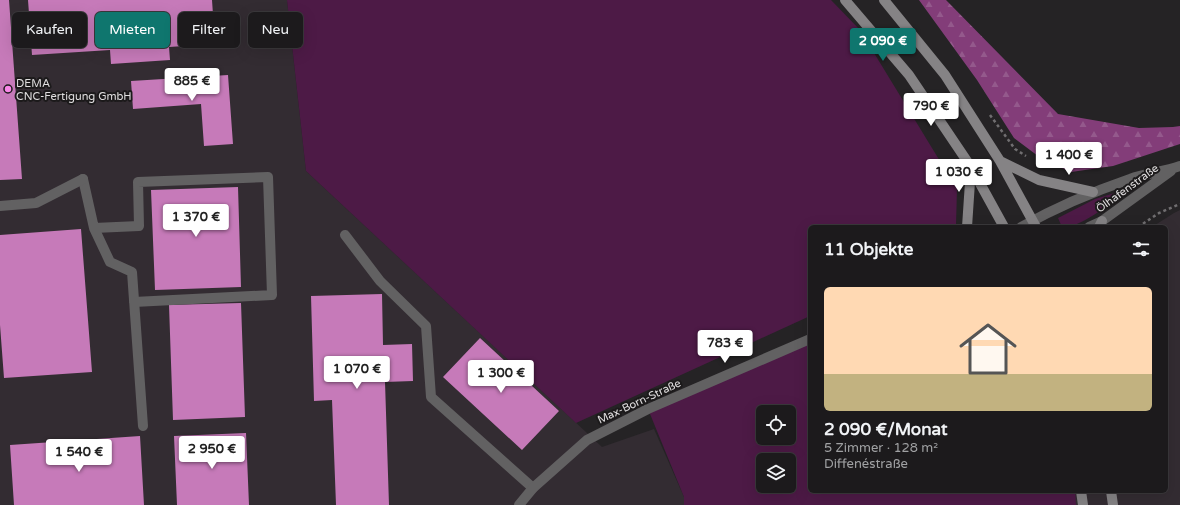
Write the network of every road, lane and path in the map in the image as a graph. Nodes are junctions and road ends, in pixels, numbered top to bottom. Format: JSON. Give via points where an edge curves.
{"nodes":[{"id":1,"x":845,"y":0,"type":"edge"},
{"id":2,"x":884,"y":0,"type":"edge"},
{"id":3,"x":1000,"y":161,"type":"junction"},
{"id":4,"x":1179,"y":166,"type":"edge"},
{"id":5,"x":971,"y":167,"type":"junction"},
{"id":6,"x":1093,"y":192,"type":"junction"},
{"id":7,"x":1180,"y":204,"type":"edge"},
{"id":8,"x":0,"y":206,"type":"edge"},
{"id":9,"x":1034,"y":224,"type":"edge"},
{"id":10,"x":1101,"y":224,"type":"edge"},
{"id":11,"x":967,"y":225,"type":"edge"},
{"id":12,"x":1003,"y":225,"type":"edge"},
{"id":13,"x":1141,"y":225,"type":"edge"},
{"id":14,"x":94,"y":228,"type":"junction"},
{"id":15,"x":345,"y":235,"type":"dead end"},
{"id":16,"x":134,"y":302,"type":"junction"},
{"id":17,"x":808,"y":340,"type":"edge"},
{"id":18,"x":143,"y":426,"type":"dead end"},
{"id":19,"x":533,"y":488,"type":"junction"},
{"id":20,"x":1081,"y":493,"type":"edge"},
{"id":21,"x":1111,"y":493,"type":"edge"},
{"id":22,"x":519,"y":505,"type":"edge"},
{"id":23,"x":1083,"y":505,"type":"edge"},
{"id":24,"x":1113,"y":505,"type":"edge"}],
"edges":[{"from":1,"to":5,"type":"main road","via":[[909,75]]},
{"from":2,"to":3,"type":"main road","via":[[945,75]]},
{"from":3,"to":6,"type":"main road","via":[[1039,180]]},
{"from":3,"to":9,"type":"main road"},
{"from":4,"to":6,"type":"street","name":"Ölhafenstraße","via":[[1131,178]]},
{"from":4,"to":10,"type":"street","name":"Ölhafenstraße"},
{"from":5,"to":11,"type":"main road"},
{"from":5,"to":12,"type":"main road"},
{"from":6,"to":9,"type":"street","name":"Ölhafenstraße"},
{"from":7,"to":13,"type":"path","via":[[1159,213]]},
{"from":8,"to":14,"type":"street","via":[[36,203],[83,179]]},
{"from":14,"to":16,"type":"street","via":[[110,262],[132,272]]},
{"from":14,"to":16,"type":"street","via":[[139,226],[138,182],[268,177],[272,295]]},
{"from":15,"to":19,"type":"street","via":[[380,281],[426,326],[431,397]]},
{"from":16,"to":18,"type":"street"},
{"from":17,"to":19,"type":"street","name":"Max-Born-Straße","via":[[648,408],[587,440]]},
{"from":19,"to":22,"type":"street","name":"Max-Born-Straße"},
{"from":20,"to":23,"type":"main road"},
{"from":21,"to":24,"type":"main road"}]}
